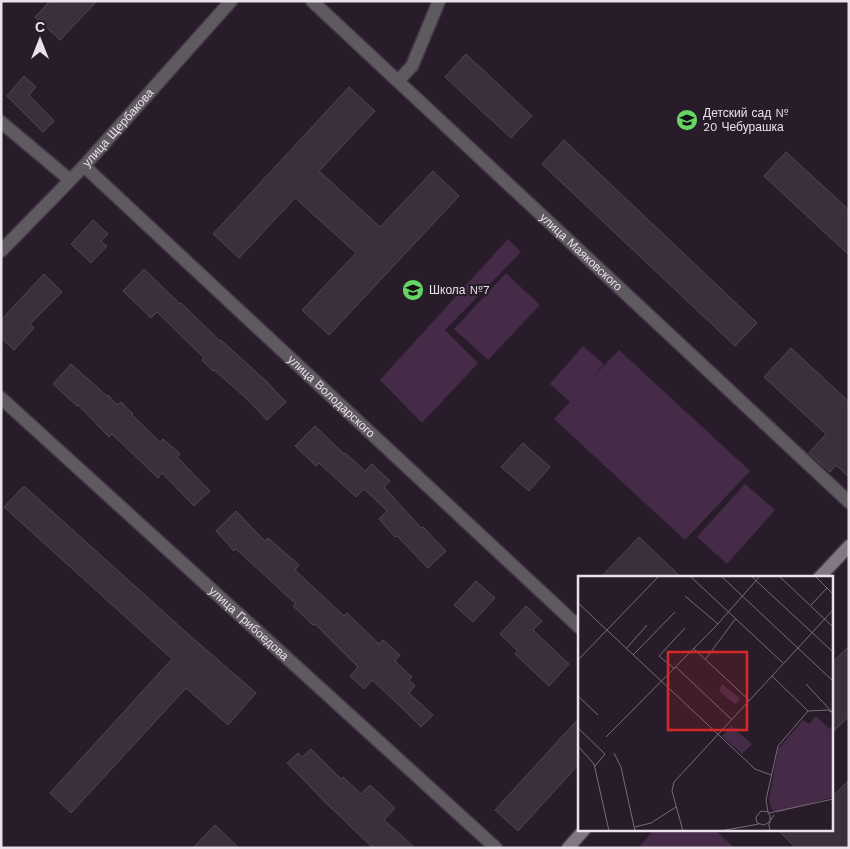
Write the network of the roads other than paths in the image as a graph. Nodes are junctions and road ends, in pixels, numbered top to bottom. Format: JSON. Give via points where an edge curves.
{"nodes":[{"id":1,"x":232,"y":1,"type":"edge"},
{"id":2,"x":312,"y":1,"type":"edge"},
{"id":3,"x":439,"y":1,"type":"edge"},
{"id":4,"x":398,"y":81,"type":"junction"},
{"id":5,"x":1,"y":122,"type":"edge"},
{"id":6,"x":84,"y":166,"type":"junction"},
{"id":7,"x":70,"y":180,"type":"junction"},
{"id":8,"x":1,"y":251,"type":"edge"},
{"id":9,"x":1,"y":398,"type":"edge"},
{"id":10,"x":849,"y":502,"type":"edge"},
{"id":11,"x":849,"y":546,"type":"edge"},
{"id":12,"x":821,"y":576,"type":"edge"},
{"id":13,"x":578,"y":626,"type":"edge"},
{"id":14,"x":582,"y":832,"type":"edge"},
{"id":15,"x":496,"y":848,"type":"edge"},
{"id":16,"x":568,"y":848,"type":"edge"}],
"edges":[{"from":1,"to":6,"type":"street","name":"улица Щербакова"},
{"from":2,"to":4,"type":"street","name":"улица Маяковского"},
{"from":3,"to":4,"type":"street","via":[[412,66]]},
{"from":4,"to":10,"type":"street","name":"улица Маяковского"},
{"from":5,"to":7,"type":"street"},
{"from":6,"to":7,"type":"street","name":"улица Щербакова"},
{"from":6,"to":13,"type":"street","name":"улица Володарского"},
{"from":7,"to":8,"type":"street","name":"улица Щербакова"},
{"from":9,"to":15,"type":"street","name":"улица Грибоедова"},
{"from":11,"to":12,"type":"main road"},
{"from":14,"to":16,"type":"main road"}]}
